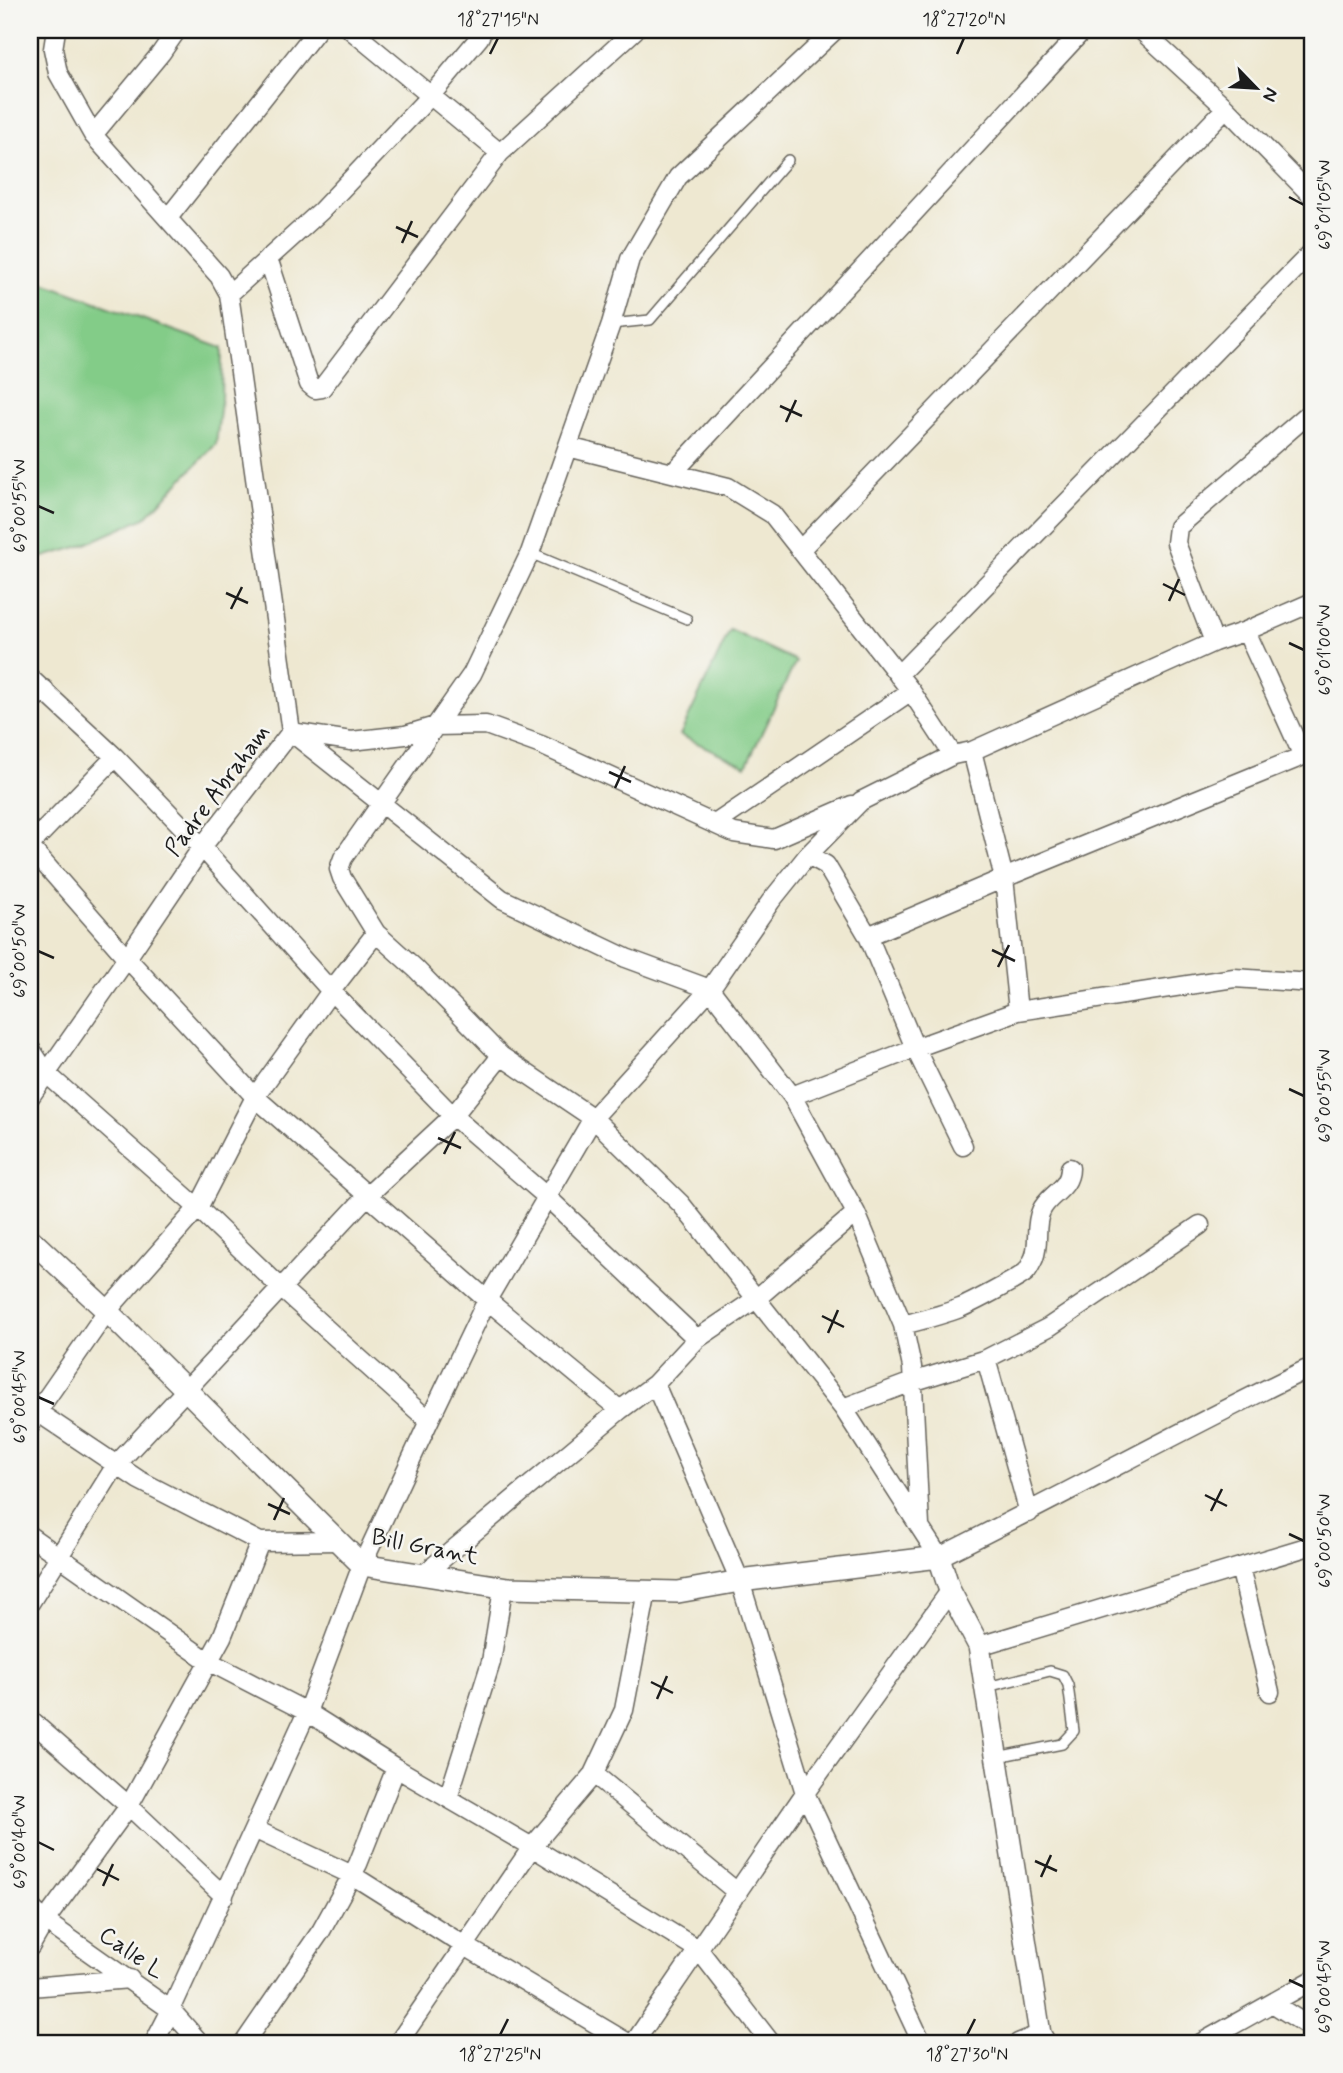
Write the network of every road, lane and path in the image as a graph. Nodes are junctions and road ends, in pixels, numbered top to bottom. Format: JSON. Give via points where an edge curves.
{"nodes":[{"id":1,"x":55,"y":30,"type":"edge"},
{"id":2,"x":177,"y":30,"type":"edge"},
{"id":3,"x":317,"y":30,"type":"edge"},
{"id":4,"x":351,"y":30,"type":"edge"},
{"id":5,"x":483,"y":30,"type":"edge"},
{"id":6,"x":635,"y":30,"type":"edge"},
{"id":7,"x":835,"y":30,"type":"edge"},
{"id":8,"x":1083,"y":30,"type":"edge"},
{"id":9,"x":1141,"y":30,"type":"edge"},
{"id":10,"x":432,"y":94,"type":"junction"},
{"id":11,"x":1226,"y":108,"type":"junction"},
{"id":12,"x":93,"y":135,"type":"junction"},
{"id":13,"x":500,"y":153,"type":"junction"},
{"id":14,"x":788,"y":160,"type":"dead end"},
{"id":15,"x":1313,"y":197,"type":"edge"},
{"id":16,"x":168,"y":218,"type":"junction"},
{"id":17,"x":1313,"y":251,"type":"edge"},
{"id":18,"x":268,"y":258,"type":"junction"},
{"id":19,"x":229,"y":294,"type":"junction"},
{"id":20,"x":611,"y":324,"type":"junction"},
{"id":21,"x":1313,"y":410,"type":"edge"},
{"id":22,"x":568,"y":447,"type":"junction"},
{"id":23,"x":673,"y":473,"type":"junction"},
{"id":24,"x":800,"y":550,"type":"junction"},
{"id":25,"x":530,"y":553,"type":"junction"},
{"id":26,"x":1313,"y":602,"type":"edge"},
{"id":27,"x":687,"y":619,"type":"dead end"},
{"id":28,"x":1246,"y":631,"type":"junction"},
{"id":29,"x":1214,"y":642,"type":"junction"},
{"id":30,"x":898,"y":675,"type":"junction"},
{"id":31,"x":37,"y":683,"type":"edge"},
{"id":32,"x":911,"y":691,"type":"junction"},
{"id":33,"x":30,"y":703,"type":"edge"},
{"id":34,"x":435,"y":726,"type":"junction"},
{"id":35,"x":291,"y":732,"type":"junction"},
{"id":36,"x":972,"y":751,"type":"junction"},
{"id":37,"x":1308,"y":753,"type":"edge"},
{"id":38,"x":953,"y":755,"type":"junction"},
{"id":39,"x":115,"y":757,"type":"junction"},
{"id":40,"x":861,"y":801,"type":"junction"},
{"id":41,"x":381,"y":805,"type":"junction"},
{"id":42,"x":715,"y":824,"type":"junction"},
{"id":43,"x":30,"y":846,"type":"edge"},
{"id":44,"x":202,"y":847,"type":"junction"},
{"id":45,"x":808,"y":855,"type":"junction"},
{"id":46,"x":1004,"y":878,"type":"junction"},
{"id":47,"x":376,"y":933,"type":"junction"},
{"id":48,"x":868,"y":936,"type":"junction"},
{"id":49,"x":127,"y":958,"type":"junction"},
{"id":50,"x":1313,"y":983,"type":"edge"},
{"id":51,"x":710,"y":989,"type":"junction"},
{"id":52,"x":331,"y":991,"type":"junction"},
{"id":53,"x":1018,"y":1011,"type":"junction"},
{"id":54,"x":30,"y":1048,"type":"edge"},
{"id":55,"x":915,"y":1048,"type":"junction"},
{"id":56,"x":501,"y":1056,"type":"junction"},
{"id":57,"x":47,"y":1074,"type":"junction"},
{"id":58,"x":792,"y":1096,"type":"junction"},
{"id":59,"x":30,"y":1097,"type":"edge"},
{"id":60,"x":255,"y":1097,"type":"junction"},
{"id":61,"x":453,"y":1116,"type":"junction"},
{"id":62,"x":593,"y":1118,"type":"junction"},
{"id":63,"x":963,"y":1146,"type":"dead end"},
{"id":64,"x":1070,"y":1168,"type":"dead end"},
{"id":65,"x":367,"y":1196,"type":"junction"},
{"id":66,"x":547,"y":1197,"type":"junction"},
{"id":67,"x":198,"y":1208,"type":"junction"},
{"id":68,"x":856,"y":1213,"type":"junction"},
{"id":69,"x":1199,"y":1225,"type":"dead end"},
{"id":70,"x":30,"y":1239,"type":"edge"},
{"id":71,"x":281,"y":1288,"type":"junction"},
{"id":72,"x":756,"y":1299,"type":"junction"},
{"id":73,"x":487,"y":1300,"type":"junction"},
{"id":74,"x":107,"y":1311,"type":"junction"},
{"id":75,"x":903,"y":1325,"type":"junction"},
{"id":76,"x":697,"y":1339,"type":"junction"},
{"id":77,"x":986,"y":1359,"type":"junction"},
{"id":78,"x":1305,"y":1370,"type":"dead end"},
{"id":79,"x":912,"y":1382,"type":"junction"},
{"id":80,"x":655,"y":1384,"type":"junction"},
{"id":81,"x":185,"y":1390,"type":"junction"},
{"id":82,"x":843,"y":1408,"type":"junction"},
{"id":83,"x":620,"y":1410,"type":"junction"},
{"id":84,"x":32,"y":1415,"type":"edge"},
{"id":85,"x":429,"y":1421,"type":"junction"},
{"id":86,"x":116,"y":1465,"type":"junction"},
{"id":87,"x":1029,"y":1513,"type":"junction"},
{"id":88,"x":920,"y":1527,"type":"junction"},
{"id":89,"x":30,"y":1536,"type":"edge"},
{"id":90,"x":339,"y":1541,"type":"junction"},
{"id":91,"x":260,"y":1542,"type":"junction"},
{"id":92,"x":1312,"y":1548,"type":"edge"},
{"id":93,"x":59,"y":1556,"type":"junction"},
{"id":94,"x":939,"y":1557,"type":"junction"},
{"id":95,"x":362,"y":1565,"type":"junction"},
{"id":96,"x":1240,"y":1567,"type":"junction"},
{"id":97,"x":423,"y":1575,"type":"junction"},
{"id":98,"x":740,"y":1581,"type":"junction"},
{"id":99,"x":503,"y":1588,"type":"junction"},
{"id":100,"x":647,"y":1591,"type":"junction"},
{"id":101,"x":950,"y":1591,"type":"junction"},
{"id":102,"x":30,"y":1604,"type":"edge"},
{"id":103,"x":979,"y":1646,"type":"junction"},
{"id":104,"x":208,"y":1661,"type":"junction"},
{"id":105,"x":985,"y":1687,"type":"junction"},
{"id":106,"x":1270,"y":1692,"type":"dead end"},
{"id":107,"x":307,"y":1713,"type":"junction"},
{"id":108,"x":30,"y":1720,"type":"edge"},
{"id":109,"x":996,"y":1757,"type":"junction"},
{"id":110,"x":396,"y":1768,"type":"junction"},
{"id":111,"x":594,"y":1774,"type":"junction"},
{"id":112,"x":805,"y":1793,"type":"junction"},
{"id":113,"x":448,"y":1798,"type":"junction"},
{"id":114,"x":129,"y":1806,"type":"junction"},
{"id":115,"x":254,"y":1829,"type":"junction"},
{"id":116,"x":532,"y":1847,"type":"junction"},
{"id":117,"x":352,"y":1875,"type":"junction"},
{"id":118,"x":738,"y":1893,"type":"junction"},
{"id":119,"x":224,"y":1896,"type":"junction"},
{"id":120,"x":30,"y":1907,"type":"edge"},
{"id":121,"x":45,"y":1921,"type":"junction"},
{"id":122,"x":465,"y":1946,"type":"junction"},
{"id":123,"x":30,"y":1947,"type":"edge"},
{"id":124,"x":699,"y":1950,"type":"junction"},
{"id":125,"x":130,"y":1979,"type":"junction"},
{"id":126,"x":1313,"y":1980,"type":"edge"},
{"id":127,"x":30,"y":1987,"type":"edge"},
{"id":128,"x":1272,"y":2003,"type":"junction"},
{"id":129,"x":171,"y":2010,"type":"junction"},
{"id":130,"x":1313,"y":2029,"type":"edge"},
{"id":131,"x":1042,"y":2038,"type":"edge"},
{"id":132,"x":154,"y":2043,"type":"edge"},
{"id":133,"x":200,"y":2043,"type":"edge"},
{"id":134,"x":244,"y":2043,"type":"edge"},
{"id":135,"x":398,"y":2043,"type":"edge"},
{"id":136,"x":628,"y":2043,"type":"edge"},
{"id":137,"x":634,"y":2043,"type":"edge"},
{"id":138,"x":771,"y":2043,"type":"edge"},
{"id":139,"x":922,"y":2043,"type":"edge"},
{"id":140,"x":1017,"y":2043,"type":"edge"},
{"id":141,"x":1201,"y":2043,"type":"edge"}],
"edges":[{"from":1,"to":12,"type":"street","via":[[58,73]]},
{"from":2,"to":12,"type":"street"},
{"from":3,"to":16,"type":"street"},
{"from":4,"to":10,"type":"street"},
{"from":5,"to":10,"type":"street"},
{"from":6,"to":13,"type":"street"},
{"from":7,"to":20,"type":"street","via":[[678,177],[630,259]]},
{"from":8,"to":23,"type":"street"},
{"from":9,"to":11,"type":"street"},
{"from":10,"to":13,"type":"street"},
{"from":10,"to":18,"type":"street","via":[[321,211]]},
{"from":11,"to":15,"type":"street"},
{"from":11,"to":24,"type":"street"},
{"from":12,"to":16,"type":"street"},
{"from":13,"to":18,"type":"street","via":[[322,388],[309,384]]},
{"from":14,"to":20,"type":"lane","via":[[650,320]]},
{"from":16,"to":19,"type":"street"},
{"from":17,"to":30,"type":"street"},
{"from":18,"to":19,"type":"street"},
{"from":19,"to":35,"type":"street"},
{"from":20,"to":22,"type":"street"},
{"from":21,"to":29,"type":"street","via":[[1178,527],[1176,543]]},
{"from":22,"to":23,"type":"street"},
{"from":22,"to":25,"type":"street"},
{"from":23,"to":24,"type":"street","via":[[728,487],[772,514]]},
{"from":24,"to":30,"type":"street"},
{"from":25,"to":27,"type":"lane"},
{"from":25,"to":34,"type":"street","via":[[472,674]]},
{"from":26,"to":28,"type":"street","name":"Padre Abraham"},
{"from":28,"to":29,"type":"street","name":"Padre Abraham"},
{"from":28,"to":37,"type":"street"},
{"from":29,"to":36,"type":"street","name":"Padre Abraham"},
{"from":30,"to":32,"type":"street"},
{"from":31,"to":33,"type":"street"},
{"from":31,"to":39,"type":"street"},
{"from":32,"to":38,"type":"street"},
{"from":32,"to":42,"type":"street"},
{"from":34,"to":35,"type":"street","name":"Padre Abraham","via":[[405,735],[351,741]]},
{"from":34,"to":41,"type":"street"},
{"from":34,"to":42,"type":"street","name":"Padre Abraham","via":[[486,725]]},
{"from":35,"to":41,"type":"street"},
{"from":35,"to":44,"type":"street","name":"Padre Abraham"},
{"from":36,"to":38,"type":"street","name":"Padre Abraham"},
{"from":36,"to":46,"type":"street"},
{"from":37,"to":46,"type":"street"},
{"from":38,"to":40,"type":"street","name":"Padre Abraham"},
{"from":39,"to":43,"type":"street"},
{"from":39,"to":44,"type":"street"},
{"from":40,"to":42,"type":"street","name":"Padre Abraham","via":[[774,839],[734,833]]},
{"from":40,"to":45,"type":"street"},
{"from":41,"to":47,"type":"street","via":[[342,858],[339,869]]},
{"from":41,"to":51,"type":"street","via":[[502,900],[626,958]]},
{"from":43,"to":49,"type":"street"},
{"from":44,"to":49,"type":"street","name":"Padre Abraham"},
{"from":44,"to":52,"type":"street"},
{"from":45,"to":48,"type":"street","via":[[826,866]]},
{"from":45,"to":51,"type":"street"},
{"from":46,"to":48,"type":"street"},
{"from":46,"to":53,"type":"street"},
{"from":47,"to":52,"type":"street"},
{"from":47,"to":56,"type":"street"},
{"from":48,"to":55,"type":"street"},
{"from":49,"to":57,"type":"street","name":"Padre Abraham"},
{"from":49,"to":60,"type":"street"},
{"from":50,"to":53,"type":"street","via":[[1234,978]]},
{"from":51,"to":58,"type":"street"},
{"from":51,"to":62,"type":"street"},
{"from":52,"to":60,"type":"street"},
{"from":52,"to":61,"type":"street"},
{"from":53,"to":55,"type":"street"},
{"from":54,"to":57,"type":"street"},
{"from":55,"to":58,"type":"street"},
{"from":55,"to":63,"type":"street"},
{"from":56,"to":61,"type":"street"},
{"from":56,"to":62,"type":"street"},
{"from":57,"to":59,"type":"street","name":"Padre Abraham"},
{"from":57,"to":67,"type":"street"},
{"from":58,"to":68,"type":"street"},
{"from":60,"to":65,"type":"street"},
{"from":60,"to":67,"type":"street"},
{"from":61,"to":65,"type":"street"},
{"from":61,"to":66,"type":"street"},
{"from":62,"to":66,"type":"street"},
{"from":62,"to":72,"type":"street","via":[[681,1204]]},
{"from":64,"to":75,"type":"street","via":[[1070,1177],[1039,1214],[1037,1249],[1025,1272],[961,1308]]},
{"from":65,"to":71,"type":"street"},
{"from":65,"to":73,"type":"street"},
{"from":66,"to":73,"type":"street"},
{"from":66,"to":76,"type":"street"},
{"from":67,"to":71,"type":"street"},
{"from":67,"to":74,"type":"street"},
{"from":68,"to":72,"type":"street"},
{"from":68,"to":75,"type":"street"},
{"from":69,"to":77,"type":"street","via":[[1048,1327]]},
{"from":70,"to":74,"type":"street","name":"Bill Grant"},
{"from":71,"to":81,"type":"street"},
{"from":71,"to":85,"type":"street"},
{"from":72,"to":76,"type":"street"},
{"from":72,"to":82,"type":"street"},
{"from":73,"to":83,"type":"street"},
{"from":73,"to":85,"type":"street"},
{"from":74,"to":81,"type":"street","name":"Bill Grant"},
{"from":74,"to":84,"type":"street"},
{"from":75,"to":79,"type":"street"},
{"from":76,"to":80,"type":"street"},
{"from":77,"to":79,"type":"street"},
{"from":77,"to":87,"type":"street"},
{"from":78,"to":87,"type":"street"},
{"from":79,"to":82,"type":"street"},
{"from":79,"to":88,"type":"street"},
{"from":80,"to":83,"type":"street"},
{"from":80,"to":98,"type":"street"},
{"from":81,"to":86,"type":"street"},
{"from":81,"to":90,"type":"street","name":"Bill Grant"},
{"from":82,"to":88,"type":"street"},
{"from":83,"to":97,"type":"street"},
{"from":84,"to":86,"type":"street"},
{"from":85,"to":95,"type":"street"},
{"from":86,"to":91,"type":"street"},
{"from":86,"to":93,"type":"street"},
{"from":87,"to":94,"type":"street"},
{"from":88,"to":94,"type":"street"},
{"from":89,"to":93,"type":"street"},
{"from":90,"to":91,"type":"street"},
{"from":90,"to":95,"type":"street","name":"Bill Grant"},
{"from":91,"to":104,"type":"street"},
{"from":92,"to":96,"type":"street"},
{"from":93,"to":102,"type":"street"},
{"from":93,"to":104,"type":"street"},
{"from":94,"to":98,"type":"street","name":"Bill Grant"},
{"from":94,"to":101,"type":"street"},
{"from":95,"to":97,"type":"street","name":"Bill Grant"},
{"from":95,"to":107,"type":"street"},
{"from":96,"to":103,"type":"street"},
{"from":96,"to":106,"type":"street"},
{"from":97,"to":99,"type":"street","name":"Bill Grant"},
{"from":98,"to":100,"type":"street","name":"Bill Grant","via":[[678,1592]]},
{"from":98,"to":112,"type":"street"},
{"from":99,"to":100,"type":"street","name":"Bill Grant"},
{"from":99,"to":113,"type":"street","via":[[491,1662]]},
{"from":100,"to":111,"type":"street","via":[[624,1710]]},
{"from":101,"to":103,"type":"street"},
{"from":101,"to":112,"type":"street"},
{"from":103,"to":105,"type":"street"},
{"from":104,"to":107,"type":"street"},
{"from":104,"to":114,"type":"street"},
{"from":105,"to":109,"type":"street"},
{"from":105,"to":109,"type":"lane","via":[[1050,1671],[1063,1675],[1069,1685],[1074,1731],[1062,1745]]},
{"from":107,"to":110,"type":"street"},
{"from":107,"to":115,"type":"street"},
{"from":108,"to":114,"type":"street"},
{"from":109,"to":131,"type":"street"},
{"from":110,"to":113,"type":"street"},
{"from":110,"to":117,"type":"street"},
{"from":111,"to":116,"type":"street"},
{"from":111,"to":118,"type":"street"},
{"from":112,"to":118,"type":"street"},
{"from":112,"to":139,"type":"street"},
{"from":113,"to":116,"type":"street"},
{"from":114,"to":119,"type":"street"},
{"from":114,"to":121,"type":"street"},
{"from":115,"to":117,"type":"street"},
{"from":115,"to":119,"type":"street"},
{"from":116,"to":122,"type":"street"},
{"from":116,"to":124,"type":"street"},
{"from":117,"to":122,"type":"street"},
{"from":117,"to":134,"type":"street","via":[[321,1931]]},
{"from":118,"to":124,"type":"street"},
{"from":119,"to":129,"type":"street"},
{"from":120,"to":121,"type":"street","name":"Calle L"},
{"from":121,"to":123,"type":"street"},
{"from":121,"to":125,"type":"street","name":"Calle L"},
{"from":122,"to":135,"type":"street"},
{"from":122,"to":136,"type":"street"},
{"from":124,"to":137,"type":"street"},
{"from":124,"to":138,"type":"street"},
{"from":125,"to":127,"type":"street"},
{"from":125,"to":129,"type":"street","name":"Calle L"},
{"from":126,"to":128,"type":"street"},
{"from":128,"to":130,"type":"street"},
{"from":128,"to":141,"type":"street"},
{"from":129,"to":132,"type":"street"},
{"from":129,"to":133,"type":"street","name":"Calle L"},
{"from":131,"to":140,"type":"street"}]}
